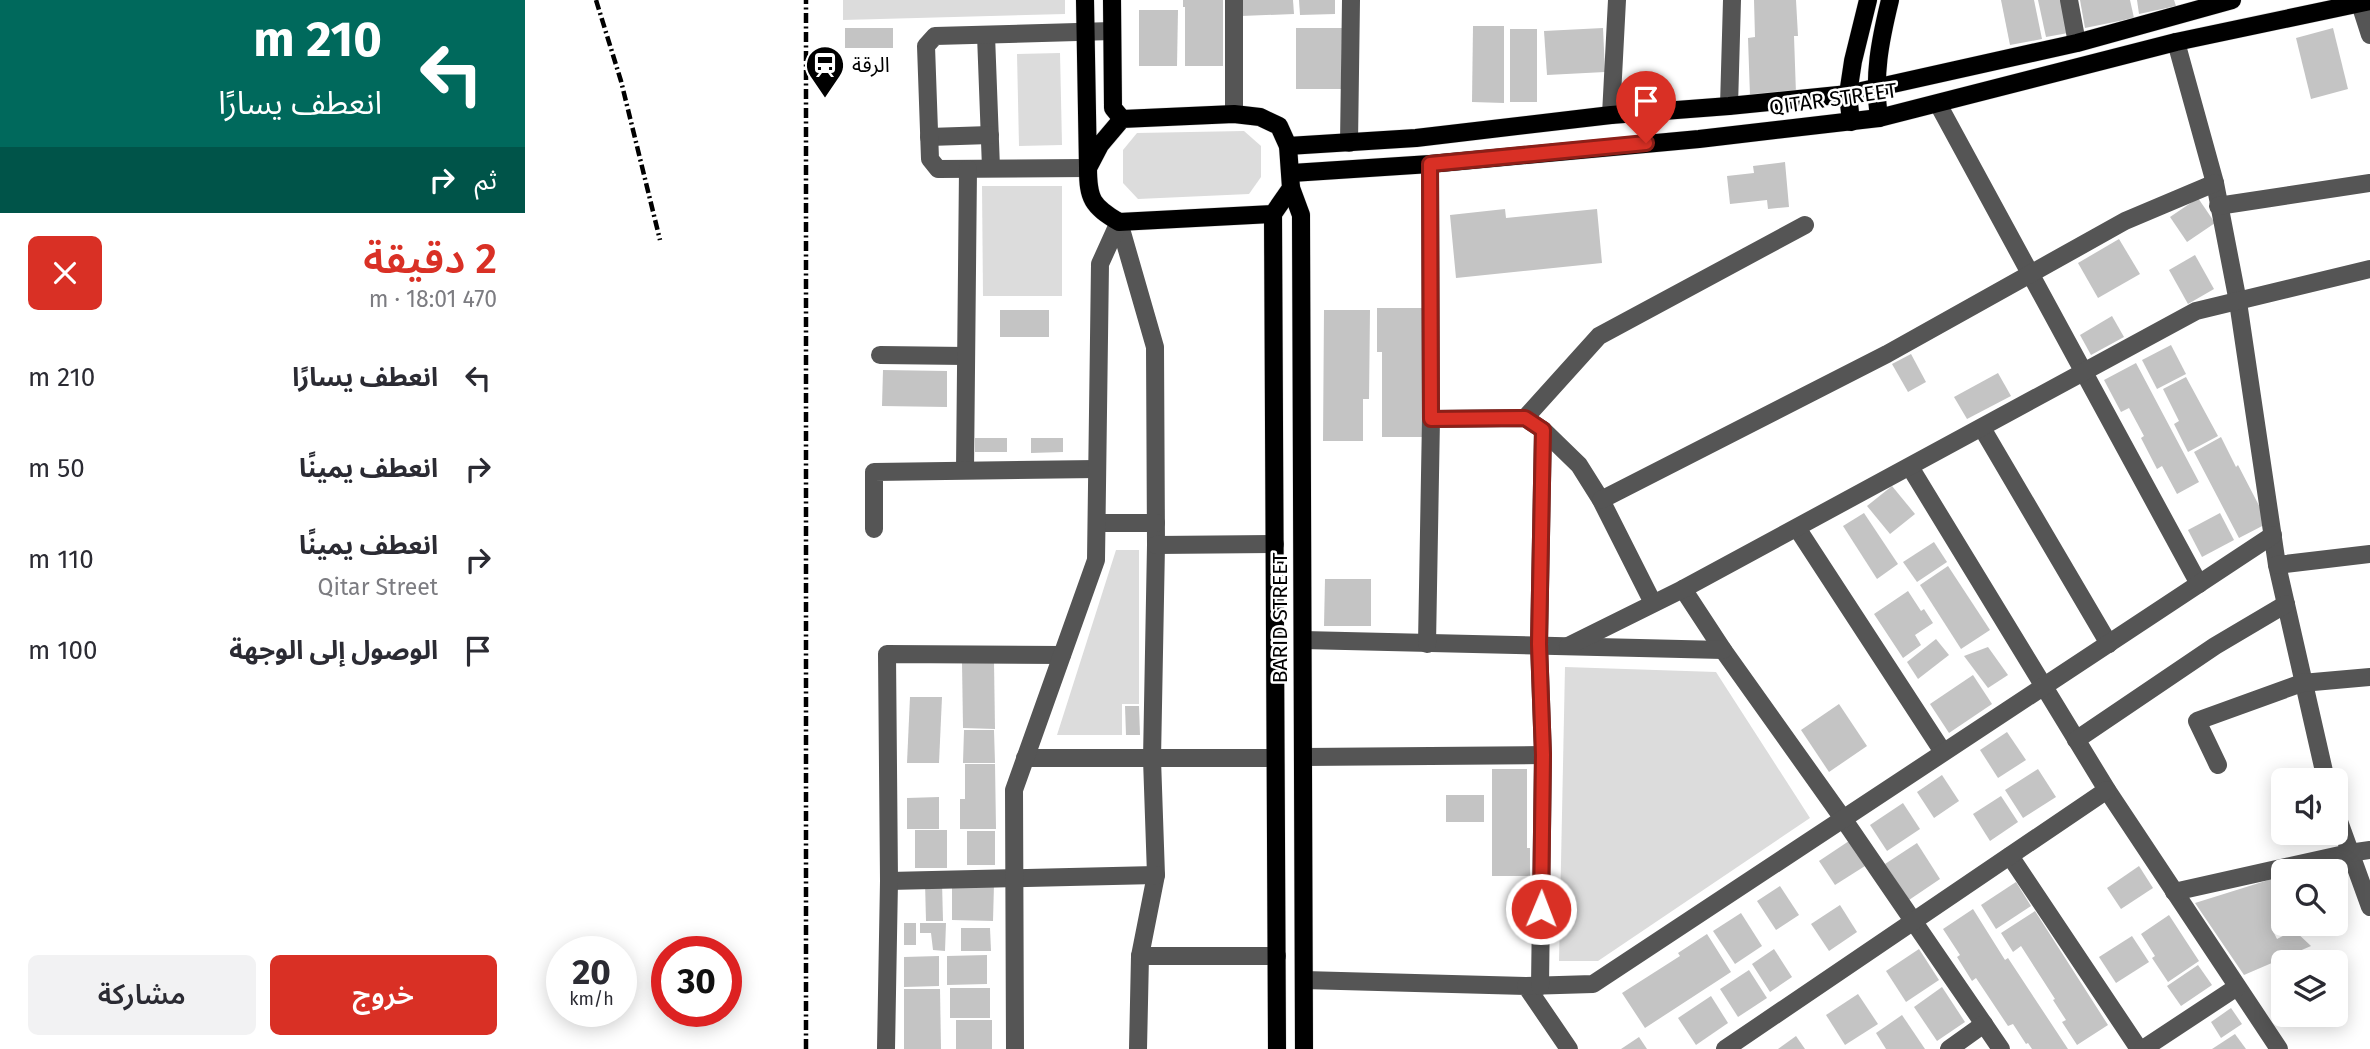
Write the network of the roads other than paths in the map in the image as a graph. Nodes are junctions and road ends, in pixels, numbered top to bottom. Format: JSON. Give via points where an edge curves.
{"nodes":[{"id":1,"x":1085,"y":0,"type":"edge"},
{"id":2,"x":1112,"y":0,"type":"edge"},
{"id":3,"x":1234,"y":0,"type":"edge"},
{"id":4,"x":1351,"y":0,"type":"edge"},
{"id":5,"x":1617,"y":0,"type":"edge"},
{"id":6,"x":1731,"y":0,"type":"edge"},
{"id":7,"x":1868,"y":0,"type":"edge"},
{"id":8,"x":1890,"y":0,"type":"edge"},
{"id":9,"x":2069,"y":0,"type":"edge"},
{"id":10,"x":2232,"y":0,"type":"edge"},
{"id":11,"x":2365,"y":3,"type":"edge"},
{"id":12,"x":1112,"y":31,"type":"junction"},
{"id":13,"x":1085,"y":32,"type":"junction"},
{"id":14,"x":986,"y":35,"type":"junction"},
{"id":15,"x":2370,"y":35,"type":"edge"},
{"id":16,"x":2176,"y":42,"type":"junction"},
{"id":17,"x":2077,"y":43,"type":"junction"},
{"id":18,"x":1875,"y":87,"type":"junction"},
{"id":19,"x":1848,"y":94,"type":"junction"},
{"id":20,"x":1938,"y":104,"type":"junction"},
{"id":21,"x":1729,"y":106,"type":"junction"},
{"id":22,"x":1693,"y":109,"type":"junction"},
{"id":23,"x":1234,"y":114,"type":"junction"},
{"id":24,"x":1611,"y":115,"type":"junction"},
{"id":25,"x":1879,"y":118,"type":"junction"},
{"id":26,"x":1122,"y":119,"type":"junction"},
{"id":27,"x":1588,"y":119,"type":"junction"},
{"id":28,"x":1851,"y":121,"type":"junction"},
{"id":29,"x":990,"y":135,"type":"junction"},
{"id":30,"x":929,"y":136,"type":"junction"},
{"id":31,"x":1699,"y":139,"type":"junction"},
{"id":32,"x":1349,"y":143,"type":"junction"},
{"id":33,"x":1288,"y":146,"type":"junction"},
{"id":34,"x":1592,"y":148,"type":"junction"},
{"id":35,"x":1430,"y":164,"type":"junction"},
{"id":36,"x":1088,"y":167,"type":"junction"},
{"id":37,"x":991,"y":168,"type":"junction"},
{"id":38,"x":968,"y":169,"type":"junction"},
{"id":39,"x":1292,"y":181,"type":"junction"},
{"id":40,"x":2215,"y":183,"type":"junction"},
{"id":41,"x":2370,"y":183,"type":"edge"},
{"id":42,"x":2218,"y":206,"type":"junction"},
{"id":43,"x":1273,"y":214,"type":"junction"},
{"id":44,"x":1119,"y":222,"type":"junction"},
{"id":45,"x":1805,"y":225,"type":"dead end"},
{"id":46,"x":2370,"y":269,"type":"edge"},
{"id":47,"x":2032,"y":275,"type":"junction"},
{"id":48,"x":2238,"y":302,"type":"junction"},
{"id":49,"x":880,"y":355,"type":"dead end"},
{"id":50,"x":966,"y":356,"type":"junction"},
{"id":51,"x":2085,"y":372,"type":"junction"},
{"id":52,"x":1525,"y":418,"type":"junction"},
{"id":53,"x":1431,"y":419,"type":"junction"},
{"id":54,"x":1982,"y":428,"type":"junction"},
{"id":55,"x":1543,"y":430,"type":"junction"},
{"id":56,"x":1910,"y":467,"type":"junction"},
{"id":57,"x":1097,"y":468,"type":"junction"},
{"id":58,"x":965,"y":470,"type":"junction"},
{"id":59,"x":1601,"y":500,"type":"junction"},
{"id":60,"x":1097,"y":523,"type":"junction"},
{"id":61,"x":1156,"y":523,"type":"junction"},
{"id":62,"x":1797,"y":528,"type":"junction"},
{"id":63,"x":874,"y":529,"type":"dead end"},
{"id":64,"x":2273,"y":535,"type":"junction"},
{"id":65,"x":1275,"y":544,"type":"junction"},
{"id":66,"x":1156,"y":545,"type":"junction"},
{"id":67,"x":2370,"y":554,"type":"edge"},
{"id":68,"x":2277,"y":565,"type":"junction"},
{"id":69,"x":2199,"y":584,"type":"junction"},
{"id":70,"x":1683,"y":589,"type":"junction"},
{"id":71,"x":1653,"y":603,"type":"junction"},
{"id":72,"x":2287,"y":604,"type":"junction"},
{"id":73,"x":1303,"y":640,"type":"junction"},
{"id":74,"x":1427,"y":644,"type":"junction"},
{"id":75,"x":1539,"y":644,"type":"junction"},
{"id":76,"x":2109,"y":644,"type":"junction"},
{"id":77,"x":1568,"y":646,"type":"junction"},
{"id":78,"x":1723,"y":650,"type":"junction"},
{"id":79,"x":1062,"y":655,"type":"junction"},
{"id":80,"x":2370,"y":677,"type":"edge"},
{"id":81,"x":2302,"y":683,"type":"junction"},
{"id":82,"x":2043,"y":685,"type":"junction"},
{"id":83,"x":2076,"y":740,"type":"junction"},
{"id":84,"x":1943,"y":752,"type":"junction"},
{"id":85,"x":1543,"y":755,"type":"junction"},
{"id":86,"x":1303,"y":757,"type":"junction"},
{"id":87,"x":1025,"y":758,"type":"junction"},
{"id":88,"x":1275,"y":758,"type":"junction"},
{"id":89,"x":1152,"y":760,"type":"junction"},
{"id":90,"x":2217,"y":765,"type":"dead end"},
{"id":91,"x":2323,"y":768,"type":"edge"},
{"id":92,"x":2107,"y":790,"type":"junction"},
{"id":93,"x":1844,"y":820,"type":"junction"},
{"id":94,"x":2346,"y":845,"type":"edge"},
{"id":95,"x":2370,"y":850,"type":"edge"},
{"id":96,"x":2349,"y":853,"type":"junction"},
{"id":97,"x":2010,"y":856,"type":"junction"},
{"id":98,"x":1156,"y":875,"type":"junction"},
{"id":99,"x":1014,"y":880,"type":"junction"},
{"id":100,"x":888,"y":881,"type":"junction"},
{"id":101,"x":2174,"y":892,"type":"junction"},
{"id":102,"x":2370,"y":907,"type":"edge"},
{"id":103,"x":1914,"y":921,"type":"junction"},
{"id":104,"x":1140,"y":956,"type":"junction"},
{"id":105,"x":1277,"y":956,"type":"junction"},
{"id":106,"x":1304,"y":980,"type":"junction"},
{"id":107,"x":1533,"y":986,"type":"junction"},
{"id":108,"x":2237,"y":986,"type":"junction"},
{"id":109,"x":1984,"y":1024,"type":"junction"},
{"id":110,"x":886,"y":1049,"type":"edge"},
{"id":111,"x":1015,"y":1049,"type":"edge"},
{"id":112,"x":1138,"y":1049,"type":"edge"},
{"id":113,"x":1277,"y":1049,"type":"edge"},
{"id":114,"x":1304,"y":1049,"type":"edge"},
{"id":115,"x":1569,"y":1049,"type":"edge"},
{"id":116,"x":1725,"y":1049,"type":"edge"},
{"id":117,"x":1949,"y":1049,"type":"edge"},
{"id":118,"x":2001,"y":1049,"type":"edge"},
{"id":119,"x":2141,"y":1049,"type":"edge"},
{"id":120,"x":2279,"y":1049,"type":"edge"}],
"edges":[{"from":1,"to":13,"type":"main road"},
{"from":2,"to":12,"type":"main road"},
{"from":3,"to":23,"type":"street"},
{"from":4,"to":32,"type":"street"},
{"from":5,"to":24,"type":"street"},
{"from":6,"to":21,"type":"street"},
{"from":7,"to":19,"type":"main road"},
{"from":8,"to":18,"type":"main road"},
{"from":9,"to":17,"type":"street"},
{"from":10,"to":17,"type":"main road","name":"QITAR STREET"},
{"from":11,"to":15,"type":"street"},
{"from":11,"to":16,"type":"main road","name":"QITAR STREET"},
{"from":12,"to":13,"type":"street"},
{"from":12,"to":26,"type":"main road","via":[[1112,108]]},
{"from":13,"to":14,"type":"street"},
{"from":13,"to":36,"type":"main road"},
{"from":14,"to":29,"type":"street"},
{"from":14,"to":30,"type":"street","via":[[935,36],[926,46]]},
{"from":16,"to":20,"type":"main road","name":"QITAR STREET"},
{"from":16,"to":40,"type":"street"},
{"from":17,"to":18,"type":"main road","name":"QITAR STREET"},
{"from":18,"to":19,"type":"main road","name":"QITAR STREET"},
{"from":18,"to":25,"type":"main road"},
{"from":19,"to":21,"type":"main road","name":"QITAR STREET"},
{"from":19,"to":28,"type":"main road"},
{"from":20,"to":25,"type":"main road","name":"QITAR STREET"},
{"from":20,"to":47,"type":"street"},
{"from":21,"to":22,"type":"main road","name":"QITAR STREET"},
{"from":22,"to":24,"type":"main road","name":"QITAR STREET"},
{"from":22,"to":31,"type":"main road"},
{"from":23,"to":26,"type":"main road"},
{"from":23,"to":33,"type":"main road","via":[[1259,117],[1279,126]]},
{"from":24,"to":27,"type":"main road","name":"QITAR STREET"},
{"from":25,"to":28,"type":"main road","name":"QITAR STREET"},
{"from":26,"to":36,"type":"main road"},
{"from":27,"to":32,"type":"main road","name":"QITAR STREET"},
{"from":27,"to":34,"type":"main road"},
{"from":28,"to":31,"type":"main road","name":"QITAR STREET"},
{"from":29,"to":30,"type":"street"},
{"from":29,"to":37,"type":"street"},
{"from":30,"to":38,"type":"street","via":[[930,159],[938,169]]},
{"from":31,"to":34,"type":"main road","name":"QITAR STREET"},
{"from":32,"to":33,"type":"main road","name":"QITAR STREET"},
{"from":33,"to":39,"type":"main road","name":"BARID STREET"},
{"from":34,"to":35,"type":"main road","name":"QITAR STREET"},
{"from":35,"to":39,"type":"main road","name":"QITAR STREET"},
{"from":35,"to":53,"type":"street"},
{"from":36,"to":37,"type":"street"},
{"from":36,"to":44,"type":"main road","via":[[1088,189],[1098,209]]},
{"from":37,"to":38,"type":"street"},
{"from":38,"to":50,"type":"street"},
{"from":39,"to":43,"type":"main road"},
{"from":39,"to":73,"type":"main road","name":"BARID STREET","via":[[1301,215]]},
{"from":40,"to":42,"type":"street"},
{"from":40,"to":47,"type":"street","via":[[2126,220]]},
{"from":41,"to":42,"type":"street"},
{"from":42,"to":48,"type":"street"},
{"from":43,"to":44,"type":"main road"},
{"from":43,"to":65,"type":"main road","name":"BARID STREET"},
{"from":44,"to":57,"type":"street","via":[[1100,264]]},
{"from":44,"to":61,"type":"street","via":[[1155,347]]},
{"from":45,"to":52,"type":"street","via":[[1599,336]]},
{"from":46,"to":48,"type":"street"},
{"from":47,"to":51,"type":"street"},
{"from":47,"to":59,"type":"street"},
{"from":48,"to":51,"type":"street","via":[[2196,311]]},
{"from":48,"to":64,"type":"street"},
{"from":49,"to":50,"type":"street"},
{"from":50,"to":58,"type":"street"},
{"from":51,"to":54,"type":"street"},
{"from":51,"to":69,"type":"street"},
{"from":52,"to":53,"type":"street"},
{"from":52,"to":55,"type":"street"},
{"from":53,"to":74,"type":"street"},
{"from":54,"to":56,"type":"street"},
{"from":54,"to":76,"type":"street"},
{"from":55,"to":59,"type":"street","via":[[1579,465]]},
{"from":55,"to":75,"type":"street"},
{"from":56,"to":62,"type":"street"},
{"from":56,"to":82,"type":"street"},
{"from":57,"to":58,"type":"street"},
{"from":57,"to":60,"type":"street"},
{"from":58,"to":63,"type":"street","via":[[874,472]]},
{"from":59,"to":71,"type":"street"},
{"from":60,"to":61,"type":"street"},
{"from":60,"to":79,"type":"street","via":[[1096,560]]},
{"from":61,"to":66,"type":"street"},
{"from":62,"to":70,"type":"street"},
{"from":62,"to":84,"type":"street"},
{"from":64,"to":68,"type":"street"},
{"from":64,"to":69,"type":"street"},
{"from":65,"to":66,"type":"street"},
{"from":65,"to":88,"type":"main road","name":"BARID STREET"},
{"from":66,"to":89,"type":"street"},
{"from":67,"to":68,"type":"street"},
{"from":68,"to":72,"type":"street"},
{"from":69,"to":76,"type":"street"},
{"from":70,"to":71,"type":"street"},
{"from":70,"to":78,"type":"street"},
{"from":71,"to":77,"type":"street"},
{"from":72,"to":81,"type":"street"},
{"from":72,"to":83,"type":"street","via":[[2215,646]]},
{"from":73,"to":74,"type":"street"},
{"from":73,"to":86,"type":"main road","name":"BARID STREET"},
{"from":74,"to":75,"type":"street"},
{"from":75,"to":77,"type":"street"},
{"from":75,"to":85,"type":"street"},
{"from":76,"to":82,"type":"street"},
{"from":77,"to":78,"type":"street"},
{"from":78,"to":93,"type":"street"},
{"from":79,"to":87,"type":"street"},
{"from":79,"to":100,"type":"street","via":[[887,654]]},
{"from":80,"to":81,"type":"street"},
{"from":81,"to":90,"type":"street","via":[[2197,721]]},
{"from":81,"to":91,"type":"street"},
{"from":82,"to":83,"type":"street"},
{"from":82,"to":84,"type":"street"},
{"from":83,"to":92,"type":"street"},
{"from":84,"to":93,"type":"street"},
{"from":85,"to":86,"type":"street"},
{"from":85,"to":107,"type":"street"},
{"from":86,"to":106,"type":"main road","name":"BARID STREET"},
{"from":87,"to":89,"type":"street"},
{"from":87,"to":99,"type":"street","via":[[1014,790]]},
{"from":88,"to":89,"type":"street"},
{"from":88,"to":105,"type":"main road","name":"BARID STREET"},
{"from":89,"to":98,"type":"street"},
{"from":92,"to":97,"type":"street"},
{"from":92,"to":101,"type":"street"},
{"from":93,"to":103,"type":"street"},
{"from":93,"to":107,"type":"street","via":[[1593,984]]},
{"from":94,"to":96,"type":"street"},
{"from":95,"to":96,"type":"street"},
{"from":96,"to":101,"type":"street"},
{"from":96,"to":102,"type":"street"},
{"from":97,"to":103,"type":"street"},
{"from":97,"to":119,"type":"street"},
{"from":98,"to":99,"type":"street"},
{"from":98,"to":104,"type":"street"},
{"from":99,"to":100,"type":"street"},
{"from":99,"to":111,"type":"street"},
{"from":100,"to":110,"type":"street"},
{"from":101,"to":108,"type":"street"},
{"from":103,"to":109,"type":"street"},
{"from":103,"to":116,"type":"street"},
{"from":104,"to":105,"type":"street"},
{"from":104,"to":112,"type":"street"},
{"from":105,"to":113,"type":"main road","name":"BARID STREET"},
{"from":106,"to":107,"type":"street"},
{"from":106,"to":114,"type":"main road","name":"BARID STREET"},
{"from":107,"to":115,"type":"street"},
{"from":108,"to":119,"type":"street"},
{"from":108,"to":120,"type":"street"},
{"from":109,"to":117,"type":"street"},
{"from":109,"to":118,"type":"street"}]}
